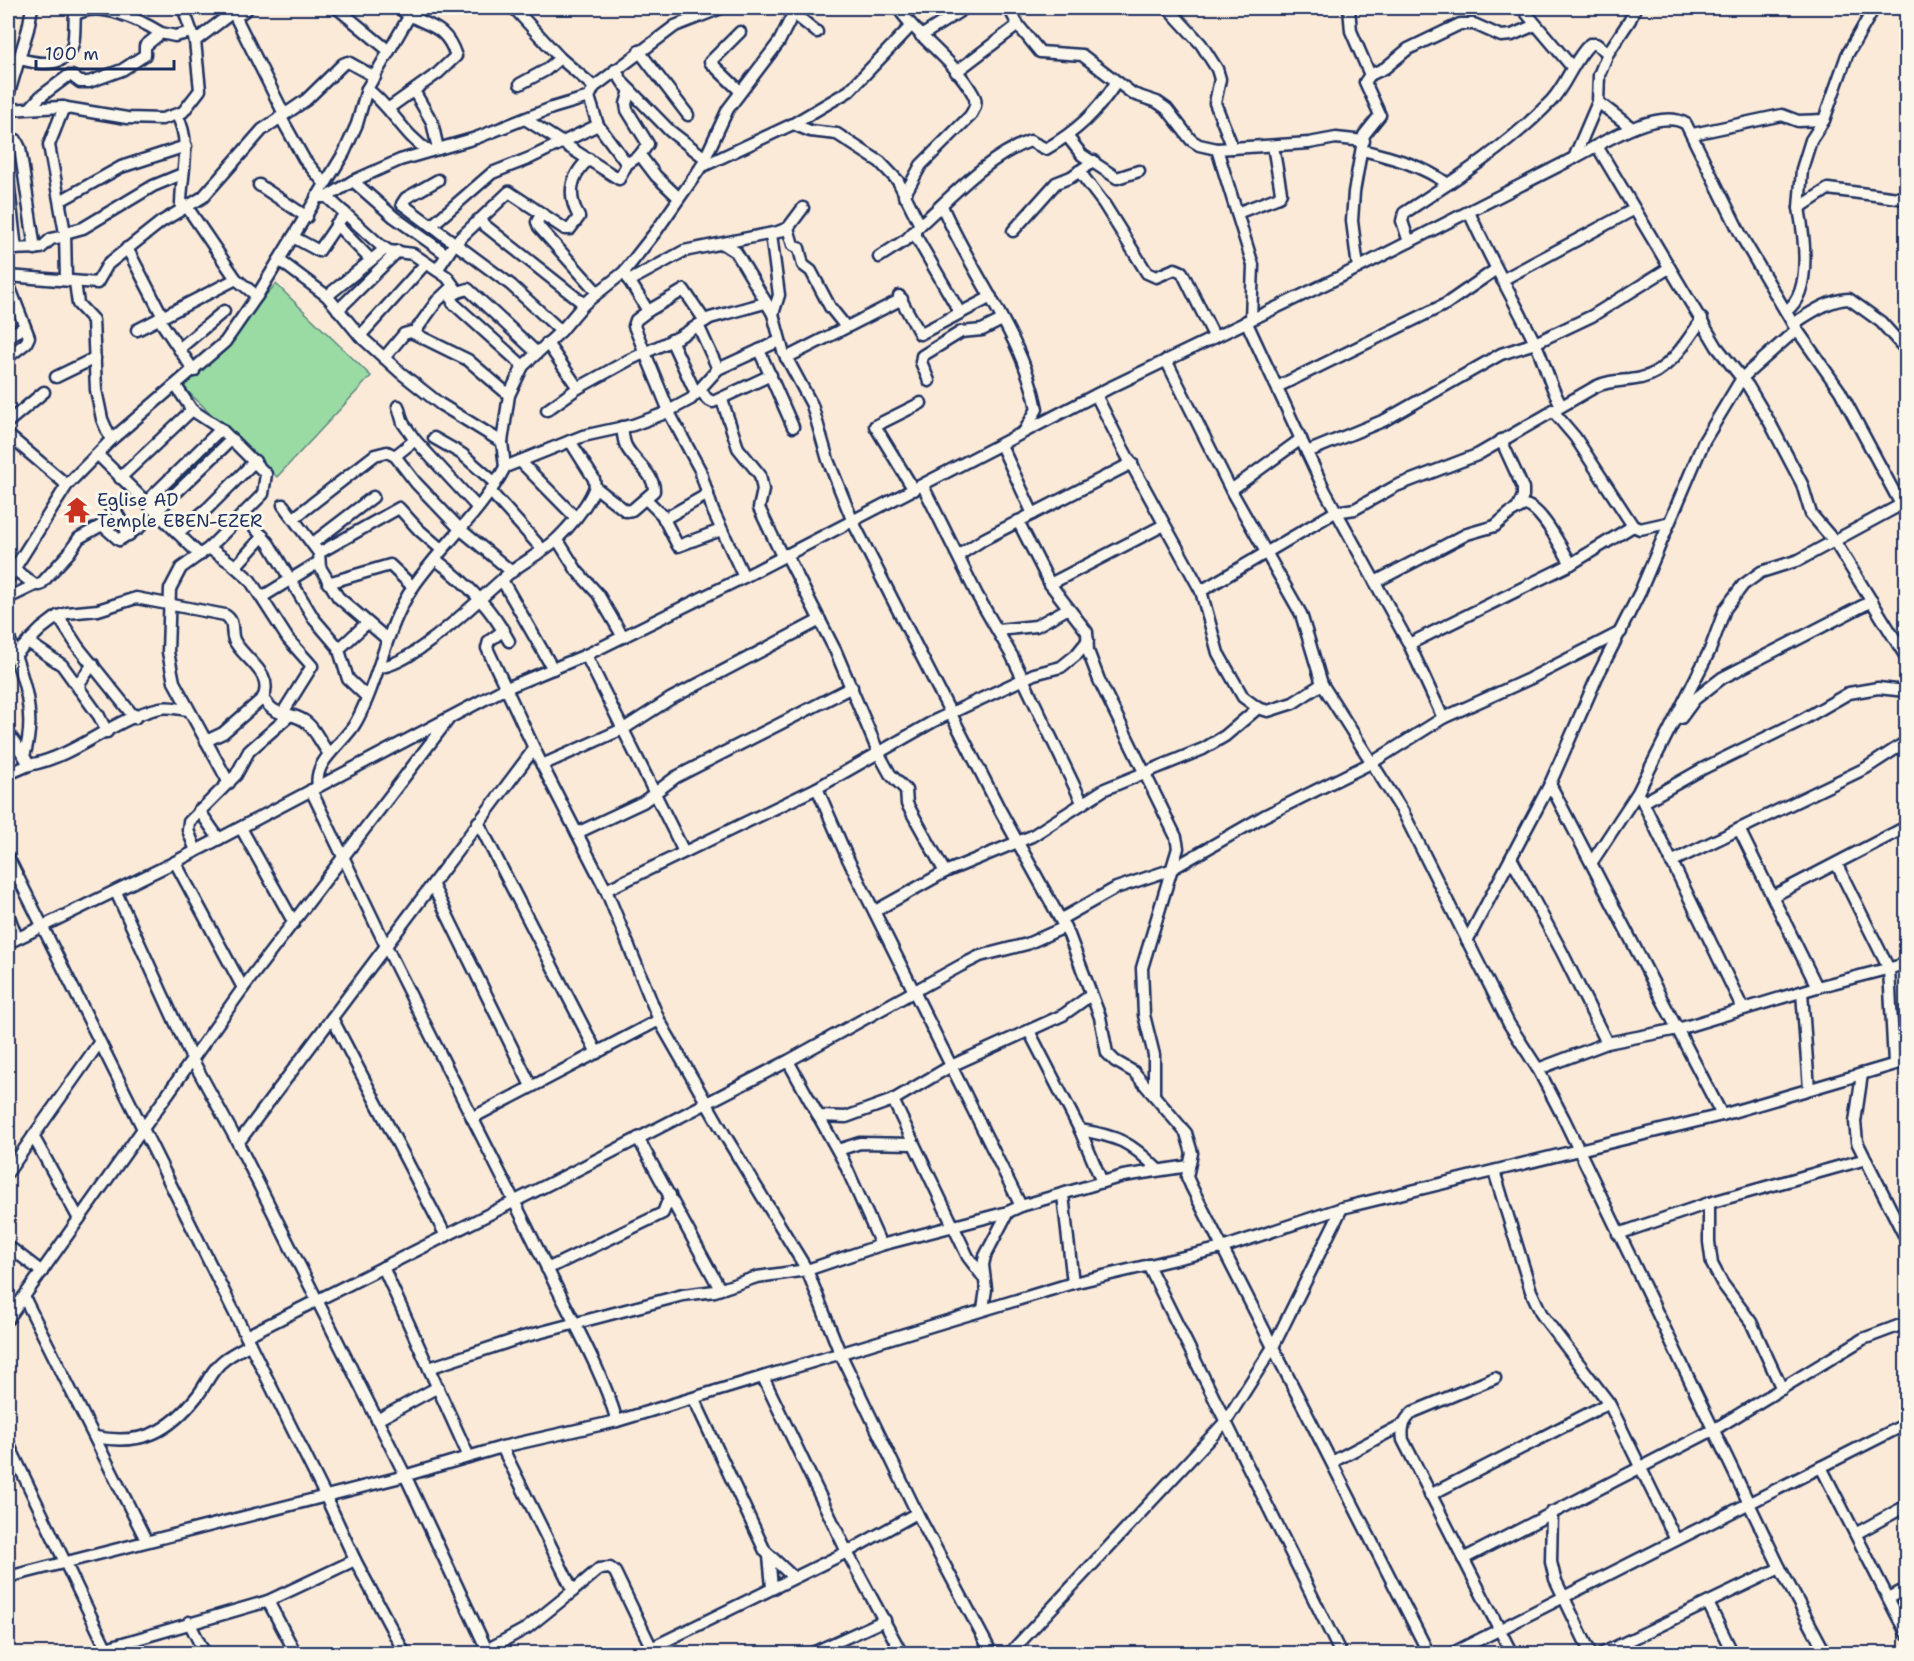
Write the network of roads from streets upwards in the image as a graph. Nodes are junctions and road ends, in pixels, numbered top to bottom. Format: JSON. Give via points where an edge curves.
{"nodes":[{"id":1,"x":32,"y":8,"type":"edge"},
{"id":2,"x":183,"y":8,"type":"edge"},
{"id":3,"x":248,"y":8,"type":"edge"},
{"id":4,"x":337,"y":8,"type":"edge"},
{"id":5,"x":399,"y":8,"type":"edge"},
{"id":6,"x":514,"y":8,"type":"edge"},
{"id":7,"x":721,"y":8,"type":"edge"},
{"id":8,"x":900,"y":8,"type":"edge"},
{"id":9,"x":965,"y":8,"type":"edge"},
{"id":10,"x":1009,"y":8,"type":"edge"},
{"id":11,"x":1168,"y":8,"type":"edge"},
{"id":12,"x":1349,"y":8,"type":"edge"},
{"id":13,"x":1522,"y":8,"type":"edge"},
{"id":14,"x":1635,"y":8,"type":"edge"},
{"id":15,"x":1874,"y":8,"type":"edge"},
{"id":16,"x":795,"y":9,"type":"edge"},
{"id":17,"x":233,"y":12,"type":"edge"},
{"id":18,"x":412,"y":12,"type":"edge"},
{"id":19,"x":1018,"y":25,"type":"junction"},
{"id":20,"x":1535,"y":25,"type":"junction"},
{"id":21,"x":911,"y":26,"type":"junction"},
{"id":22,"x":740,"y":32,"type":"dead end"},
{"id":23,"x":817,"y":32,"type":"dead end"},
{"id":24,"x":161,"y":33,"type":"junction"},
{"id":25,"x":921,"y":36,"type":"junction"},
{"id":26,"x":193,"y":37,"type":"junction"},
{"id":27,"x":389,"y":51,"type":"junction"},
{"id":28,"x":639,"y":51,"type":"junction"},
{"id":29,"x":1608,"y":53,"type":"junction"},
{"id":30,"x":560,"y":58,"type":"junction"},
{"id":31,"x":20,"y":59,"type":"junction"},
{"id":32,"x":1572,"y":67,"type":"junction"},
{"id":33,"x":615,"y":70,"type":"junction"},
{"id":34,"x":956,"y":72,"type":"junction"},
{"id":35,"x":1370,"y":75,"type":"junction"},
{"id":36,"x":375,"y":77,"type":"junction"},
{"id":37,"x":1116,"y":83,"type":"junction"},
{"id":38,"x":520,"y":84,"type":"dead end"},
{"id":39,"x":367,"y":89,"type":"junction"},
{"id":40,"x":630,"y":90,"type":"junction"},
{"id":41,"x":414,"y":91,"type":"junction"},
{"id":42,"x":740,"y":91,"type":"junction"},
{"id":43,"x":591,"y":92,"type":"junction"},
{"id":44,"x":8,"y":96,"type":"edge"},
{"id":45,"x":1598,"y":102,"type":"junction"},
{"id":46,"x":64,"y":107,"type":"junction"},
{"id":47,"x":30,"y":108,"type":"junction"},
{"id":48,"x":389,"y":108,"type":"junction"},
{"id":49,"x":8,"y":110,"type":"edge"},
{"id":50,"x":177,"y":115,"type":"junction"},
{"id":51,"x":282,"y":115,"type":"junction"},
{"id":52,"x":688,"y":115,"type":"dead end"},
{"id":53,"x":525,"y":119,"type":"junction"},
{"id":54,"x":1824,"y":120,"type":"junction"},
{"id":55,"x":793,"y":124,"type":"junction"},
{"id":56,"x":598,"y":125,"type":"junction"},
{"id":57,"x":1632,"y":128,"type":"junction"},
{"id":58,"x":1693,"y":134,"type":"junction"},
{"id":59,"x":1067,"y":136,"type":"junction"},
{"id":60,"x":8,"y":140,"type":"edge"},
{"id":61,"x":562,"y":143,"type":"junction"},
{"id":62,"x":186,"y":146,"type":"junction"},
{"id":63,"x":1273,"y":146,"type":"junction"},
{"id":64,"x":1363,"y":146,"type":"junction"},
{"id":65,"x":1597,"y":146,"type":"junction"},
{"id":66,"x":1233,"y":148,"type":"junction"},
{"id":67,"x":1217,"y":149,"type":"junction"},
{"id":68,"x":434,"y":150,"type":"junction"},
{"id":69,"x":640,"y":155,"type":"junction"},
{"id":70,"x":1574,"y":158,"type":"junction"},
{"id":71,"x":589,"y":159,"type":"junction"},
{"id":72,"x":1094,"y":161,"type":"junction"},
{"id":73,"x":703,"y":163,"type":"junction"},
{"id":74,"x":627,"y":164,"type":"junction"},
{"id":75,"x":1079,"y":171,"type":"junction"},
{"id":76,"x":1139,"y":171,"type":"dead end"},
{"id":77,"x":182,"y":174,"type":"junction"},
{"id":78,"x":8,"y":180,"type":"edge"},
{"id":79,"x":438,"y":180,"type":"dead end"},
{"id":80,"x":353,"y":181,"type":"junction"},
{"id":81,"x":324,"y":183,"type":"junction"},
{"id":82,"x":1448,"y":184,"type":"junction"},
{"id":83,"x":259,"y":185,"type":"dead end"},
{"id":84,"x":904,"y":196,"type":"junction"},
{"id":85,"x":322,"y":197,"type":"junction"},
{"id":86,"x":678,"y":197,"type":"junction"},
{"id":87,"x":1906,"y":199,"type":"edge"},
{"id":88,"x":60,"y":201,"type":"junction"},
{"id":89,"x":942,"y":206,"type":"junction"},
{"id":90,"x":1799,"y":207,"type":"junction"},
{"id":91,"x":184,"y":208,"type":"junction"},
{"id":92,"x":803,"y":208,"type":"dead end"},
{"id":93,"x":1634,"y":210,"type":"junction"},
{"id":94,"x":1469,"y":212,"type":"junction"},
{"id":95,"x":345,"y":213,"type":"junction"},
{"id":96,"x":1237,"y":213,"type":"junction"},
{"id":97,"x":541,"y":214,"type":"junction"},
{"id":98,"x":307,"y":217,"type":"junction"},
{"id":99,"x":478,"y":220,"type":"junction"},
{"id":100,"x":336,"y":224,"type":"junction"},
{"id":101,"x":432,"y":226,"type":"junction"},
{"id":102,"x":788,"y":228,"type":"junction"},
{"id":103,"x":917,"y":229,"type":"junction"},
{"id":104,"x":1013,"y":231,"type":"dead end"},
{"id":105,"x":771,"y":234,"type":"junction"},
{"id":106,"x":65,"y":235,"type":"junction"},
{"id":107,"x":293,"y":237,"type":"junction"},
{"id":108,"x":1409,"y":242,"type":"junction"},
{"id":109,"x":455,"y":243,"type":"junction"},
{"id":110,"x":725,"y":244,"type":"junction"},
{"id":111,"x":127,"y":248,"type":"junction"},
{"id":112,"x":12,"y":249,"type":"edge"},
{"id":113,"x":35,"y":249,"type":"junction"},
{"id":114,"x":385,"y":249,"type":"junction"},
{"id":115,"x":398,"y":251,"type":"junction"},
{"id":116,"x":446,"y":254,"type":"junction"},
{"id":117,"x":879,"y":257,"type":"dead end"},
{"id":118,"x":370,"y":258,"type":"junction"},
{"id":119,"x":279,"y":260,"type":"junction"},
{"id":120,"x":426,"y":263,"type":"junction"},
{"id":121,"x":1358,"y":268,"type":"junction"},
{"id":122,"x":1669,"y":268,"type":"junction"},
{"id":123,"x":437,"y":270,"type":"junction"},
{"id":124,"x":1495,"y":270,"type":"junction"},
{"id":125,"x":8,"y":276,"type":"edge"},
{"id":126,"x":626,"y":276,"type":"junction"},
{"id":127,"x":236,"y":279,"type":"junction"},
{"id":128,"x":71,"y":280,"type":"junction"},
{"id":129,"x":1502,"y":280,"type":"junction"},
{"id":130,"x":8,"y":283,"type":"edge"},
{"id":131,"x":455,"y":289,"type":"junction"},
{"id":132,"x":597,"y":292,"type":"junction"},
{"id":133,"x":257,"y":296,"type":"junction"},
{"id":134,"x":327,"y":297,"type":"junction"},
{"id":135,"x":991,"y":297,"type":"junction"},
{"id":136,"x":765,"y":303,"type":"junction"},
{"id":137,"x":584,"y":304,"type":"junction"},
{"id":138,"x":485,"y":305,"type":"junction"},
{"id":139,"x":338,"y":310,"type":"junction"},
{"id":140,"x":224,"y":311,"type":"dead end"},
{"id":141,"x":648,"y":311,"type":"junction"},
{"id":142,"x":960,"y":311,"type":"junction"},
{"id":143,"x":1786,"y":312,"type":"junction"},
{"id":144,"x":773,"y":314,"type":"junction"},
{"id":145,"x":161,"y":318,"type":"junction"},
{"id":146,"x":470,"y":318,"type":"junction"},
{"id":147,"x":1002,"y":320,"type":"junction"},
{"id":148,"x":1248,"y":320,"type":"junction"},
{"id":149,"x":1702,"y":320,"type":"junction"},
{"id":150,"x":701,"y":323,"type":"junction"},
{"id":151,"x":1795,"y":326,"type":"junction"},
{"id":152,"x":25,"y":327,"type":"junction"},
{"id":153,"x":846,"y":327,"type":"junction"},
{"id":154,"x":137,"y":330,"type":"dead end"},
{"id":155,"x":561,"y":331,"type":"junction"},
{"id":156,"x":414,"y":333,"type":"junction"},
{"id":157,"x":8,"y":336,"type":"edge"},
{"id":158,"x":360,"y":336,"type":"junction"},
{"id":159,"x":1214,"y":336,"type":"junction"},
{"id":160,"x":671,"y":340,"type":"junction"},
{"id":161,"x":779,"y":341,"type":"junction"},
{"id":162,"x":547,"y":343,"type":"junction"},
{"id":163,"x":1535,"y":343,"type":"junction"},
{"id":164,"x":179,"y":349,"type":"junction"},
{"id":165,"x":759,"y":350,"type":"junction"},
{"id":166,"x":1906,"y":350,"type":"edge"},
{"id":167,"x":536,"y":352,"type":"junction"},
{"id":168,"x":646,"y":352,"type":"junction"},
{"id":169,"x":8,"y":357,"type":"edge"},
{"id":170,"x":95,"y":358,"type":"junction"},
{"id":171,"x":384,"y":358,"type":"junction"},
{"id":172,"x":786,"y":358,"type":"junction"},
{"id":173,"x":1166,"y":360,"type":"junction"},
{"id":174,"x":523,"y":366,"type":"junction"},
{"id":175,"x":718,"y":369,"type":"junction"},
{"id":176,"x":194,"y":371,"type":"junction"},
{"id":177,"x":771,"y":375,"type":"junction"},
{"id":178,"x":56,"y":377,"type":"dead end"},
{"id":179,"x":1742,"y":378,"type":"junction"},
{"id":180,"x":929,"y":381,"type":"dead end"},
{"id":181,"x":177,"y":386,"type":"junction"},
{"id":182,"x":1277,"y":387,"type":"junction"},
{"id":183,"x":578,"y":388,"type":"junction"},
{"id":184,"x":698,"y":391,"type":"junction"},
{"id":185,"x":44,"y":392,"type":"dead end"},
{"id":186,"x":508,"y":395,"type":"junction"},
{"id":187,"x":1096,"y":395,"type":"junction"},
{"id":188,"x":722,"y":400,"type":"junction"},
{"id":189,"x":921,"y":403,"type":"dead end"},
{"id":190,"x":398,"y":406,"type":"dead end"},
{"id":191,"x":1557,"y":407,"type":"junction"},
{"id":192,"x":192,"y":410,"type":"junction"},
{"id":193,"x":547,"y":410,"type":"dead end"},
{"id":194,"x":669,"y":411,"type":"junction"},
{"id":195,"x":8,"y":422,"type":"edge"},
{"id":196,"x":622,"y":427,"type":"junction"},
{"id":197,"x":793,"y":427,"type":"dead end"},
{"id":198,"x":221,"y":429,"type":"junction"},
{"id":199,"x":8,"y":435,"type":"edge"},
{"id":200,"x":1022,"y":435,"type":"junction"},
{"id":201,"x":434,"y":438,"type":"dead end"},
{"id":202,"x":232,"y":439,"type":"junction"},
{"id":203,"x":1301,"y":439,"type":"junction"},
{"id":204,"x":111,"y":440,"type":"junction"},
{"id":205,"x":415,"y":440,"type":"junction"},
{"id":206,"x":1501,"y":440,"type":"junction"},
{"id":207,"x":570,"y":441,"type":"junction"},
{"id":208,"x":502,"y":442,"type":"junction"},
{"id":209,"x":1000,"y":445,"type":"junction"},
{"id":210,"x":1307,"y":452,"type":"junction"},
{"id":211,"x":98,"y":455,"type":"junction"},
{"id":212,"x":395,"y":456,"type":"junction"},
{"id":213,"x":255,"y":460,"type":"junction"},
{"id":214,"x":520,"y":461,"type":"junction"},
{"id":215,"x":1132,"y":464,"type":"junction"},
{"id":216,"x":505,"y":468,"type":"junction"},
{"id":217,"x":120,"y":478,"type":"junction"},
{"id":218,"x":67,"y":485,"type":"junction"},
{"id":219,"x":492,"y":487,"type":"junction"},
{"id":220,"x":595,"y":487,"type":"junction"},
{"id":221,"x":918,"y":488,"type":"junction"},
{"id":222,"x":1231,"y":490,"type":"junction"},
{"id":223,"x":708,"y":494,"type":"junction"},
{"id":224,"x":373,"y":498,"type":"dead end"},
{"id":225,"x":647,"y":500,"type":"junction"},
{"id":226,"x":146,"y":502,"type":"junction"},
{"id":227,"x":1903,"y":503,"type":"edge"},
{"id":228,"x":108,"y":505,"type":"dead end"},
{"id":229,"x":283,"y":505,"type":"dead end"},
{"id":230,"x":477,"y":507,"type":"junction"},
{"id":231,"x":1518,"y":507,"type":"junction"},
{"id":232,"x":157,"y":511,"type":"junction"},
{"id":233,"x":1335,"y":512,"type":"junction"},
{"id":234,"x":243,"y":514,"type":"junction"},
{"id":235,"x":1033,"y":514,"type":"junction"},
{"id":236,"x":1906,"y":514,"type":"edge"},
{"id":237,"x":575,"y":517,"type":"junction"},
{"id":238,"x":294,"y":518,"type":"junction"},
{"id":239,"x":664,"y":519,"type":"junction"},
{"id":240,"x":1018,"y":521,"type":"junction"},
{"id":241,"x":853,"y":522,"type":"junction"},
{"id":242,"x":1667,"y":523,"type":"junction"},
{"id":243,"x":1164,"y":525,"type":"junction"},
{"id":244,"x":1633,"y":526,"type":"junction"},
{"id":245,"x":140,"y":527,"type":"dead end"},
{"id":246,"x":460,"y":529,"type":"junction"},
{"id":247,"x":721,"y":530,"type":"junction"},
{"id":248,"x":178,"y":533,"type":"junction"},
{"id":249,"x":129,"y":534,"type":"junction"},
{"id":250,"x":263,"y":536,"type":"junction"},
{"id":251,"x":557,"y":539,"type":"junction"},
{"id":252,"x":1835,"y":542,"type":"junction"},
{"id":253,"x":313,"y":543,"type":"junction"},
{"id":254,"x":542,"y":549,"type":"junction"},
{"id":255,"x":204,"y":551,"type":"junction"},
{"id":256,"x":1264,"y":552,"type":"junction"},
{"id":257,"x":438,"y":554,"type":"junction"},
{"id":258,"x":784,"y":555,"type":"junction"},
{"id":259,"x":959,"y":555,"type":"junction"},
{"id":260,"x":319,"y":558,"type":"junction"},
{"id":261,"x":1571,"y":564,"type":"junction"},
{"id":262,"x":236,"y":566,"type":"junction"},
{"id":263,"x":15,"y":570,"type":"junction"},
{"id":264,"x":512,"y":572,"type":"junction"},
{"id":265,"x":744,"y":577,"type":"junction"},
{"id":266,"x":8,"y":579,"type":"edge"},
{"id":267,"x":289,"y":580,"type":"junction"},
{"id":268,"x":502,"y":580,"type":"junction"},
{"id":269,"x":1375,"y":582,"type":"junction"},
{"id":270,"x":328,"y":583,"type":"junction"},
{"id":271,"x":1050,"y":584,"type":"junction"},
{"id":272,"x":35,"y":585,"type":"junction"},
{"id":273,"x":413,"y":587,"type":"junction"},
{"id":274,"x":1201,"y":591,"type":"junction"},
{"id":275,"x":262,"y":597,"type":"junction"},
{"id":276,"x":8,"y":598,"type":"edge"},
{"id":277,"x":481,"y":600,"type":"junction"},
{"id":278,"x":1872,"y":601,"type":"junction"},
{"id":279,"x":169,"y":603,"type":"junction"},
{"id":280,"x":1066,"y":609,"type":"junction"},
{"id":281,"x":58,"y":616,"type":"junction"},
{"id":282,"x":820,"y":620,"type":"junction"},
{"id":283,"x":366,"y":624,"type":"junction"},
{"id":284,"x":504,"y":630,"type":"junction"},
{"id":285,"x":998,"y":630,"type":"junction"},
{"id":286,"x":1621,"y":632,"type":"junction"},
{"id":287,"x":8,"y":636,"type":"edge"},
{"id":288,"x":623,"y":637,"type":"junction"},
{"id":289,"x":387,"y":639,"type":"junction"},
{"id":290,"x":1088,"y":640,"type":"junction"},
{"id":291,"x":510,"y":641,"type":"dead end"},
{"id":292,"x":28,"y":642,"type":"junction"},
{"id":293,"x":1409,"y":644,"type":"junction"},
{"id":294,"x":340,"y":648,"type":"junction"},
{"id":295,"x":15,"y":655,"type":"junction"},
{"id":296,"x":586,"y":655,"type":"junction"},
{"id":297,"x":1906,"y":657,"type":"edge"},
{"id":298,"x":93,"y":664,"type":"junction"},
{"id":299,"x":379,"y":667,"type":"junction"},
{"id":300,"x":553,"y":669,"type":"junction"},
{"id":301,"x":1023,"y":679,"type":"junction"},
{"id":302,"x":1322,"y":684,"type":"junction"},
{"id":303,"x":852,"y":687,"type":"junction"},
{"id":304,"x":504,"y":689,"type":"junction"},
{"id":305,"x":79,"y":690,"type":"junction"},
{"id":306,"x":1906,"y":691,"type":"edge"},
{"id":307,"x":367,"y":696,"type":"junction"},
{"id":308,"x":263,"y":698,"type":"junction"},
{"id":309,"x":1258,"y":708,"type":"junction"},
{"id":310,"x":188,"y":710,"type":"junction"},
{"id":311,"x":951,"y":714,"type":"junction"},
{"id":312,"x":285,"y":715,"type":"junction"},
{"id":313,"x":135,"y":718,"type":"junction"},
{"id":314,"x":449,"y":718,"type":"junction"},
{"id":315,"x":1443,"y":718,"type":"junction"},
{"id":316,"x":625,"y":728,"type":"junction"},
{"id":317,"x":107,"y":732,"type":"junction"},
{"id":318,"x":8,"y":734,"type":"edge"},
{"id":319,"x":1669,"y":735,"type":"junction"},
{"id":320,"x":206,"y":741,"type":"junction"},
{"id":321,"x":1906,"y":742,"type":"edge"},
{"id":322,"x":534,"y":749,"type":"junction"},
{"id":323,"x":329,"y":754,"type":"junction"},
{"id":324,"x":879,"y":754,"type":"junction"},
{"id":325,"x":27,"y":760,"type":"junction"},
{"id":326,"x":1373,"y":762,"type":"junction"},
{"id":327,"x":542,"y":765,"type":"junction"},
{"id":328,"x":8,"y":774,"type":"edge"},
{"id":329,"x":1146,"y":774,"type":"junction"},
{"id":330,"x":228,"y":783,"type":"junction"},
{"id":331,"x":1550,"y":784,"type":"junction"},
{"id":332,"x":314,"y":788,"type":"junction"},
{"id":333,"x":817,"y":788,"type":"junction"},
{"id":334,"x":655,"y":793,"type":"junction"},
{"id":335,"x":1641,"y":797,"type":"junction"},
{"id":336,"x":1082,"y":802,"type":"junction"},
{"id":337,"x":199,"y":810,"type":"junction"},
{"id":338,"x":478,"y":822,"type":"junction"},
{"id":339,"x":1906,"y":827,"type":"edge"},
{"id":340,"x":241,"y":828,"type":"junction"},
{"id":341,"x":1738,"y":830,"type":"junction"},
{"id":342,"x":577,"y":833,"type":"junction"},
{"id":343,"x":219,"y":839,"type":"junction"},
{"id":344,"x":1019,"y":844,"type":"junction"},
{"id":345,"x":196,"y":851,"type":"junction"},
{"id":346,"x":684,"y":852,"type":"junction"},
{"id":347,"x":8,"y":857,"type":"edge"},
{"id":348,"x":343,"y":857,"type":"junction"},
{"id":349,"x":1511,"y":858,"type":"junction"},
{"id":350,"x":175,"y":862,"type":"junction"},
{"id":351,"x":1592,"y":862,"type":"junction"},
{"id":352,"x":1671,"y":862,"type":"junction"},
{"id":353,"x":1837,"y":865,"type":"junction"},
{"id":354,"x":1170,"y":870,"type":"junction"},
{"id":355,"x":945,"y":872,"type":"junction"},
{"id":356,"x":433,"y":886,"type":"junction"},
{"id":357,"x":606,"y":890,"type":"junction"},
{"id":358,"x":116,"y":892,"type":"junction"},
{"id":359,"x":1773,"y":896,"type":"junction"},
{"id":360,"x":875,"y":911,"type":"junction"},
{"id":361,"x":8,"y":914,"type":"edge"},
{"id":362,"x":294,"y":923,"type":"junction"},
{"id":363,"x":1063,"y":923,"type":"junction"},
{"id":364,"x":41,"y":927,"type":"junction"},
{"id":365,"x":12,"y":940,"type":"edge"},
{"id":366,"x":1467,"y":942,"type":"junction"},
{"id":367,"x":386,"y":946,"type":"junction"},
{"id":368,"x":1906,"y":964,"type":"edge"},
{"id":369,"x":1889,"y":969,"type":"junction"},
{"id":370,"x":1817,"y":987,"type":"junction"},
{"id":371,"x":243,"y":988,"type":"junction"},
{"id":372,"x":915,"y":991,"type":"junction"},
{"id":373,"x":1802,"y":992,"type":"junction"},
{"id":374,"x":1091,"y":995,"type":"junction"},
{"id":375,"x":1743,"y":1009,"type":"junction"},
{"id":376,"x":332,"y":1018,"type":"junction"},
{"id":377,"x":659,"y":1020,"type":"junction"},
{"id":378,"x":1678,"y":1029,"type":"junction"},
{"id":379,"x":1029,"y":1030,"type":"junction"},
{"id":380,"x":99,"y":1043,"type":"junction"},
{"id":381,"x":1607,"y":1043,"type":"junction"},
{"id":382,"x":597,"y":1053,"type":"junction"},
{"id":383,"x":192,"y":1059,"type":"junction"},
{"id":384,"x":788,"y":1061,"type":"junction"},
{"id":385,"x":1903,"y":1064,"type":"edge"},
{"id":386,"x":951,"y":1066,"type":"junction"},
{"id":387,"x":1538,"y":1069,"type":"junction"},
{"id":388,"x":1862,"y":1074,"type":"junction"},
{"id":389,"x":531,"y":1086,"type":"junction"},
{"id":390,"x":1809,"y":1089,"type":"junction"},
{"id":391,"x":1154,"y":1095,"type":"junction"},
{"id":392,"x":893,"y":1100,"type":"junction"},
{"id":393,"x":707,"y":1103,"type":"junction"},
{"id":394,"x":1722,"y":1114,"type":"junction"},
{"id":395,"x":818,"y":1116,"type":"junction"},
{"id":396,"x":472,"y":1118,"type":"junction"},
{"id":397,"x":143,"y":1127,"type":"junction"},
{"id":398,"x":1080,"y":1130,"type":"junction"},
{"id":399,"x":33,"y":1136,"type":"junction"},
{"id":400,"x":638,"y":1138,"type":"junction"},
{"id":401,"x":238,"y":1143,"type":"junction"},
{"id":402,"x":913,"y":1144,"type":"junction"},
{"id":403,"x":838,"y":1150,"type":"junction"},
{"id":404,"x":1580,"y":1152,"type":"junction"},
{"id":405,"x":1866,"y":1159,"type":"junction"},
{"id":406,"x":1189,"y":1166,"type":"junction"},
{"id":407,"x":1157,"y":1169,"type":"junction"},
{"id":408,"x":1494,"y":1171,"type":"junction"},
{"id":409,"x":8,"y":1172,"type":"edge"},
{"id":410,"x":1102,"y":1182,"type":"junction"},
{"id":411,"x":670,"y":1196,"type":"junction"},
{"id":412,"x":1064,"y":1196,"type":"junction"},
{"id":413,"x":515,"y":1201,"type":"junction"},
{"id":414,"x":1709,"y":1203,"type":"junction"},
{"id":415,"x":1021,"y":1206,"type":"junction"},
{"id":416,"x":1342,"y":1208,"type":"junction"},
{"id":417,"x":1008,"y":1212,"type":"junction"},
{"id":418,"x":79,"y":1219,"type":"junction"},
{"id":419,"x":955,"y":1226,"type":"junction"},
{"id":420,"x":1618,"y":1234,"type":"junction"},
{"id":421,"x":446,"y":1236,"type":"junction"},
{"id":422,"x":1906,"y":1239,"type":"edge"},
{"id":423,"x":881,"y":1245,"type":"junction"},
{"id":424,"x":8,"y":1246,"type":"edge"},
{"id":425,"x":1222,"y":1248,"type":"junction"},
{"id":426,"x":1148,"y":1265,"type":"junction"},
{"id":427,"x":383,"y":1267,"type":"junction"},
{"id":428,"x":548,"y":1269,"type":"junction"},
{"id":429,"x":807,"y":1270,"type":"junction"},
{"id":430,"x":42,"y":1272,"type":"junction"},
{"id":431,"x":984,"y":1278,"type":"junction"},
{"id":432,"x":1073,"y":1283,"type":"junction"},
{"id":433,"x":720,"y":1289,"type":"junction"},
{"id":434,"x":24,"y":1297,"type":"junction"},
{"id":435,"x":315,"y":1301,"type":"junction"},
{"id":436,"x":983,"y":1309,"type":"junction"},
{"id":437,"x":8,"y":1319,"type":"edge"},
{"id":438,"x":1906,"y":1323,"type":"edge"},
{"id":439,"x":574,"y":1324,"type":"junction"},
{"id":440,"x":248,"y":1340,"type":"junction"},
{"id":441,"x":1273,"y":1347,"type":"junction"},
{"id":442,"x":840,"y":1353,"type":"junction"},
{"id":443,"x":429,"y":1368,"type":"junction"},
{"id":444,"x":763,"y":1377,"type":"junction"},
{"id":445,"x":1495,"y":1378,"type":"dead end"},
{"id":446,"x":438,"y":1387,"type":"junction"},
{"id":447,"x":1782,"y":1389,"type":"junction"},
{"id":448,"x":694,"y":1399,"type":"junction"},
{"id":449,"x":1609,"y":1403,"type":"junction"},
{"id":450,"x":377,"y":1420,"type":"junction"},
{"id":451,"x":617,"y":1421,"type":"junction"},
{"id":452,"x":1226,"y":1421,"type":"junction"},
{"id":453,"x":1906,"y":1424,"type":"edge"},
{"id":454,"x":1402,"y":1425,"type":"junction"},
{"id":455,"x":1716,"y":1429,"type":"junction"},
{"id":456,"x":95,"y":1437,"type":"junction"},
{"id":457,"x":8,"y":1443,"type":"edge"},
{"id":458,"x":502,"y":1447,"type":"junction"},
{"id":459,"x":469,"y":1457,"type":"junction"},
{"id":460,"x":1332,"y":1462,"type":"junction"},
{"id":461,"x":1641,"y":1467,"type":"junction"},
{"id":462,"x":1821,"y":1467,"type":"junction"},
{"id":463,"x":405,"y":1475,"type":"junction"},
{"id":464,"x":325,"y":1495,"type":"junction"},
{"id":465,"x":1430,"y":1495,"type":"junction"},
{"id":466,"x":1749,"y":1503,"type":"junction"},
{"id":467,"x":1906,"y":1506,"type":"edge"},
{"id":468,"x":1552,"y":1512,"type":"junction"},
{"id":469,"x":917,"y":1513,"type":"junction"},
{"id":470,"x":1857,"y":1533,"type":"junction"},
{"id":471,"x":1676,"y":1539,"type":"junction"},
{"id":472,"x":146,"y":1540,"type":"junction"},
{"id":473,"x":848,"y":1552,"type":"junction"},
{"id":474,"x":769,"y":1556,"type":"junction"},
{"id":475,"x":1462,"y":1559,"type":"junction"},
{"id":476,"x":355,"y":1560,"type":"junction"},
{"id":477,"x":65,"y":1562,"type":"junction"},
{"id":478,"x":1780,"y":1568,"type":"junction"},
{"id":479,"x":8,"y":1577,"type":"edge"},
{"id":480,"x":793,"y":1577,"type":"junction"},
{"id":481,"x":772,"y":1587,"type":"junction"},
{"id":482,"x":1906,"y":1589,"type":"edge"},
{"id":483,"x":573,"y":1591,"type":"junction"},
{"id":484,"x":1562,"y":1597,"type":"junction"},
{"id":485,"x":1889,"y":1598,"type":"junction"},
{"id":486,"x":268,"y":1600,"type":"junction"},
{"id":487,"x":1708,"y":1603,"type":"junction"},
{"id":488,"x":885,"y":1620,"type":"junction"},
{"id":489,"x":189,"y":1622,"type":"junction"},
{"id":490,"x":1499,"y":1629,"type":"junction"},
{"id":491,"x":1906,"y":1634,"type":"edge"},
{"id":492,"x":501,"y":1649,"type":"edge"},
{"id":493,"x":652,"y":1650,"type":"edge"},
{"id":494,"x":107,"y":1651,"type":"edge"},
{"id":495,"x":483,"y":1652,"type":"edge"},
{"id":496,"x":205,"y":1653,"type":"edge"},
{"id":497,"x":296,"y":1653,"type":"edge"},
{"id":498,"x":405,"y":1653,"type":"edge"},
{"id":499,"x":639,"y":1653,"type":"edge"},
{"id":500,"x":813,"y":1653,"type":"edge"},
{"id":501,"x":902,"y":1653,"type":"edge"},
{"id":502,"x":992,"y":1653,"type":"edge"},
{"id":503,"x":1009,"y":1653,"type":"edge"},
{"id":504,"x":1341,"y":1653,"type":"edge"},
{"id":505,"x":1429,"y":1653,"type":"edge"},
{"id":506,"x":1451,"y":1653,"type":"edge"},
{"id":507,"x":1512,"y":1653,"type":"edge"},
{"id":508,"x":1591,"y":1653,"type":"edge"},
{"id":509,"x":1601,"y":1653,"type":"edge"},
{"id":510,"x":1733,"y":1653,"type":"edge"},
{"id":511,"x":1826,"y":1653,"type":"edge"}],
"edges":[{"from":1,"to":31,"type":"street"},
{"from":2,"to":26,"type":"street"},
{"from":3,"to":17,"type":"street"},
{"from":4,"to":27,"type":"street"},
{"from":5,"to":18,"type":"street"},
{"from":6,"to":30,"type":"street"},
{"from":7,"to":28,"type":"street","via":[[687,18]]},
{"from":8,"to":21,"type":"street"},
{"from":9,"to":25,"type":"street"},
{"from":10,"to":19,"type":"street"},
{"from":11,"to":66,"type":"street","via":[[1201,44],[1217,69],[1220,79],[1215,103]]},
{"from":12,"to":35,"type":"street","via":[[1351,31]]},
{"from":13,"to":20,"type":"street"},
{"from":14,"to":29,"type":"street"},
{"from":15,"to":54,"type":"street","via":[[1847,56]]},
{"from":16,"to":23,"type":"street"},
{"from":16,"to":42,"type":"street","via":[[779,42]]},
{"from":17,"to":26,"type":"street"},
{"from":17,"to":51,"type":"street"},
{"from":18,"to":27,"type":"street"},
{"from":18,"to":41,"type":"street","via":[[439,28],[456,56]]},
{"from":19,"to":34,"type":"street"},
{"from":19,"to":37,"type":"street","via":[[1040,52],[1082,55]]},
{"from":20,"to":32,"type":"street"},
{"from":20,"to":35,"type":"street","via":[[1501,36],[1474,24],[1460,24],[1408,49],[1395,62]]},
{"from":21,"to":25,"type":"street"},
{"from":21,"to":55,"type":"street","via":[[849,91]]},
{"from":22,"to":42,"type":"street","via":[[710,62]]},
{"from":24,"to":26,"type":"street"},
{"from":24,"to":31,"type":"street","via":[[113,9],[81,11],[75,15],[72,48],[64,57],[47,65]]},
{"from":24,"to":47,"type":"street","via":[[145,45],[145,55],[122,70],[85,82],[68,76]]},
{"from":25,"to":34,"type":"street"},
{"from":26,"to":50,"type":"street","via":[[200,92]]},
{"from":27,"to":36,"type":"street"},
{"from":28,"to":33,"type":"street"},
{"from":28,"to":52,"type":"street"},
{"from":29,"to":32,"type":"street","via":[[1590,44]]},
{"from":29,"to":45,"type":"street","via":[[1598,78]]},
{"from":30,"to":38,"type":"street"},
{"from":30,"to":43,"type":"street"},
{"from":31,"to":44,"type":"street"},
{"from":32,"to":82,"type":"street","via":[[1554,99],[1537,116]]},
{"from":33,"to":40,"type":"street"},
{"from":33,"to":43,"type":"street"},
{"from":34,"to":84,"type":"street","via":[[973,94],[975,108],[921,165]]},
{"from":35,"to":64,"type":"street","via":[[1365,82],[1380,115],[1366,130]]},
{"from":36,"to":39,"type":"street"},
{"from":36,"to":51,"type":"street","via":[[345,63],[306,100]]},
{"from":37,"to":59,"type":"street","via":[[1092,116]]},
{"from":37,"to":67,"type":"street","via":[[1167,109],[1191,140]]},
{"from":39,"to":48,"type":"street"},
{"from":39,"to":81,"type":"street","via":[[351,138]]},
{"from":40,"to":69,"type":"street","via":[[627,110],[648,143]]},
{"from":40,"to":73,"type":"street"},
{"from":41,"to":48,"type":"street"},
{"from":41,"to":68,"type":"street","via":[[432,122]]},
{"from":42,"to":73,"type":"street"},
{"from":43,"to":53,"type":"street"},
{"from":43,"to":56,"type":"street"},
{"from":45,"to":57,"type":"street"},
{"from":45,"to":70,"type":"street"},
{"from":46,"to":47,"type":"street"},
{"from":46,"to":50,"type":"street","via":[[137,119]]},
{"from":46,"to":88,"type":"street","via":[[49,141]]},
{"from":47,"to":49,"type":"street"},
{"from":48,"to":68,"type":"street","via":[[409,136]]},
{"from":50,"to":62,"type":"street"},
{"from":51,"to":81,"type":"street","via":[[304,159]]},
{"from":51,"to":91,"type":"street","via":[[262,130],[212,188]]},
{"from":53,"to":61,"type":"street"},
{"from":53,"to":68,"type":"street"},
{"from":54,"to":58,"type":"street","via":[[1798,121],[1782,115]]},
{"from":54,"to":90,"type":"street","via":[[1810,140],[1802,169]]},
{"from":55,"to":73,"type":"street"},
{"from":55,"to":84,"type":"street","via":[[810,131],[827,131],[846,140],[892,173]]},
{"from":56,"to":61,"type":"street"},
{"from":56,"to":74,"type":"street"},
{"from":57,"to":58,"type":"street","via":[[1679,120]]},
{"from":57,"to":65,"type":"street"},
{"from":58,"to":143,"type":"street","via":[[1743,239]]},
{"from":59,"to":72,"type":"street","via":[[1082,155]]},
{"from":59,"to":89,"type":"street","via":[[1046,149],[1030,141],[1019,145]]},
{"from":60,"to":113,"type":"street","via":[[17,141],[20,148]]},
{"from":61,"to":71,"type":"street"},
{"from":61,"to":101,"type":"street","via":[[492,173]]},
{"from":62,"to":77,"type":"street"},
{"from":62,"to":88,"type":"street","via":[[121,167]]},
{"from":63,"to":64,"type":"street","via":[[1336,138]]},
{"from":63,"to":66,"type":"street"},
{"from":63,"to":96,"type":"street","via":[[1279,197]]},
{"from":64,"to":82,"type":"street","via":[[1427,169]]},
{"from":64,"to":121,"type":"street","via":[[1352,221]]},
{"from":65,"to":70,"type":"street"},
{"from":65,"to":93,"type":"street"},
{"from":66,"to":67,"type":"street"},
{"from":67,"to":96,"type":"street"},
{"from":68,"to":80,"type":"street","via":[[399,160]]},
{"from":69,"to":74,"type":"street"},
{"from":69,"to":86,"type":"street"},
{"from":70,"to":94,"type":"street"},
{"from":71,"to":74,"type":"street","via":[[617,179]]},
{"from":71,"to":97,"type":"street","via":[[575,176],[571,202],[579,219],[567,230]]},
{"from":72,"to":75,"type":"street"},
{"from":72,"to":76,"type":"street","via":[[1117,178]]},
{"from":73,"to":86,"type":"street"},
{"from":75,"to":104,"type":"street","via":[[1056,183]]},
{"from":75,"to":159,"type":"street","via":[[1147,273],[1156,277],[1175,269],[1182,272]]},
{"from":77,"to":91,"type":"street"},
{"from":77,"to":106,"type":"street"},
{"from":78,"to":112,"type":"street"},
{"from":79,"to":101,"type":"street","via":[[402,202]]},
{"from":80,"to":85,"type":"street"},
{"from":80,"to":116,"type":"street","via":[[394,217]]},
{"from":81,"to":85,"type":"street"},
{"from":82,"to":108,"type":"street","via":[[1404,213],[1402,221]]},
{"from":83,"to":98,"type":"street"},
{"from":84,"to":103,"type":"street"},
{"from":85,"to":95,"type":"street"},
{"from":85,"to":98,"type":"street"},
{"from":86,"to":126,"type":"street"},
{"from":87,"to":90,"type":"street","via":[[1828,189]]},
{"from":88,"to":106,"type":"street"},
{"from":89,"to":103,"type":"street"},
{"from":89,"to":135,"type":"street"},
{"from":90,"to":143,"type":"street","via":[[1805,241],[1803,276],[1795,303]]},
{"from":91,"to":111,"type":"street"},
{"from":91,"to":127,"type":"street"},
{"from":92,"to":102,"type":"street"},
{"from":93,"to":122,"type":"street"},
{"from":93,"to":129,"type":"street"},
{"from":94,"to":108,"type":"street"},
{"from":94,"to":124,"type":"street"},
{"from":95,"to":100,"type":"street"},
{"from":95,"to":114,"type":"street"},
{"from":96,"to":148,"type":"street","via":[[1253,265]]},
{"from":97,"to":99,"type":"street","via":[[508,192]]},
{"from":97,"to":132,"type":"street","via":[[539,227]]},
{"from":98,"to":107,"type":"street"},
{"from":99,"to":109,"type":"street"},
{"from":99,"to":137,"type":"street"},
{"from":100,"to":107,"type":"street","via":[[319,251]]},
{"from":100,"to":118,"type":"street"},
{"from":101,"to":109,"type":"street"},
{"from":102,"to":105,"type":"street"},
{"from":102,"to":153,"type":"street","via":[[803,265],[813,272],[830,307]]},
{"from":103,"to":117,"type":"street"},
{"from":103,"to":142,"type":"street"},
{"from":105,"to":110,"type":"street"},
{"from":105,"to":144,"type":"street","via":[[779,295]]},
{"from":106,"to":113,"type":"street"},
{"from":106,"to":128,"type":"street"},
{"from":107,"to":119,"type":"street"},
{"from":108,"to":121,"type":"street"},
{"from":109,"to":116,"type":"street"},
{"from":109,"to":155,"type":"street","via":[[525,296]]},
{"from":110,"to":126,"type":"street","via":[[684,251]]},
{"from":110,"to":136,"type":"street","via":[[736,252]]},
{"from":111,"to":128,"type":"street","via":[[105,267],[97,283]]},
{"from":111,"to":145,"type":"street"},
{"from":112,"to":113,"type":"street"},
{"from":114,"to":115,"type":"street"},
{"from":114,"to":118,"type":"street"},
{"from":115,"to":120,"type":"street","via":[[413,254]]},
{"from":115,"to":139,"type":"street"},
{"from":116,"to":123,"type":"street"},
{"from":118,"to":134,"type":"street"},
{"from":119,"to":133,"type":"street"},
{"from":119,"to":134,"type":"street"},
{"from":120,"to":123,"type":"street"},
{"from":120,"to":158,"type":"street"},
{"from":121,"to":148,"type":"street"},
{"from":122,"to":149,"type":"street"},
{"from":122,"to":163,"type":"street","via":[[1592,316]]},
{"from":123,"to":131,"type":"street"},
{"from":124,"to":129,"type":"street"},
{"from":124,"to":182,"type":"street","via":[[1446,304]]},
{"from":125,"to":128,"type":"street"},
{"from":126,"to":132,"type":"street"},
{"from":126,"to":141,"type":"street"},
{"from":127,"to":133,"type":"street"},
{"from":127,"to":145,"type":"street"},
{"from":128,"to":170,"type":"street","via":[[78,304],[93,320]]},
{"from":129,"to":163,"type":"street"},
{"from":130,"to":152,"type":"street"},
{"from":131,"to":138,"type":"street","via":[[468,289]]},
{"from":131,"to":146,"type":"street","via":[[452,301]]},
{"from":131,"to":156,"type":"street","via":[[437,301]]},
{"from":132,"to":137,"type":"street"},
{"from":133,"to":176,"type":"street","via":[[225,342]]},
{"from":134,"to":139,"type":"street"},
{"from":135,"to":142,"type":"street"},
{"from":135,"to":147,"type":"street"},
{"from":136,"to":144,"type":"street"},
{"from":136,"to":150,"type":"street"},
{"from":137,"to":155,"type":"street"},
{"from":138,"to":146,"type":"street"},
{"from":138,"to":167,"type":"street"},
{"from":139,"to":158,"type":"street"},
{"from":140,"to":164,"type":"street"},
{"from":141,"to":150,"type":"street","via":[[684,290]]},
{"from":141,"to":168,"type":"street","via":[[634,324]]},
{"from":142,"to":153,"type":"street","via":[[920,334],[901,298]]},
{"from":143,"to":151,"type":"street"},
{"from":144,"to":161,"type":"street"},
{"from":145,"to":154,"type":"street"},
{"from":145,"to":164,"type":"street"},
{"from":146,"to":174,"type":"street"},
{"from":147,"to":180,"type":"street","via":[[982,330],[961,332],[922,356]]},
{"from":147,"to":200,"type":"street","via":[[1029,376],[1036,404],[1036,413]]},
{"from":148,"to":159,"type":"street"},
{"from":148,"to":182,"type":"street"},
{"from":149,"to":179,"type":"street"},
{"from":149,"to":191,"type":"street","via":[[1661,369],[1638,379],[1604,382]]},
{"from":150,"to":160,"type":"street"},
{"from":150,"to":175,"type":"street"},
{"from":151,"to":166,"type":"street","via":[[1812,311],[1849,299],[1881,322]]},
{"from":151,"to":179,"type":"street"},
{"from":151,"to":227,"type":"street","via":[[1840,391]]},
{"from":152,"to":157,"type":"street"},
{"from":152,"to":169,"type":"street","via":[[28,340]]},
{"from":153,"to":172,"type":"street"},
{"from":155,"to":162,"type":"street"},
{"from":156,"to":171,"type":"street","via":[[404,334]]},
{"from":156,"to":186,"type":"street","via":[[468,360]]},
{"from":158,"to":171,"type":"street"},
{"from":159,"to":173,"type":"street"},
{"from":160,"to":168,"type":"street"},
{"from":160,"to":184,"type":"street"},
{"from":161,"to":165,"type":"street"},
{"from":161,"to":172,"type":"street"},
{"from":162,"to":167,"type":"street"},
{"from":162,"to":183,"type":"street"},
{"from":163,"to":191,"type":"street"},
{"from":163,"to":210,"type":"street","via":[[1501,354],[1385,420]]},
{"from":164,"to":176,"type":"street"},
{"from":165,"to":175,"type":"street"},
{"from":165,"to":177,"type":"street"},
{"from":167,"to":174,"type":"street"},
{"from":168,"to":183,"type":"street"},
{"from":168,"to":194,"type":"street"},
{"from":170,"to":178,"type":"street"},
{"from":170,"to":204,"type":"street","via":[[100,409]]},
{"from":171,"to":208,"type":"street","via":[[440,404]]},
{"from":172,"to":241,"type":"street","via":[[812,405],[828,460]]},
{"from":173,"to":187,"type":"street"},
{"from":173,"to":222,"type":"street"},
{"from":174,"to":186,"type":"street"},
{"from":175,"to":184,"type":"street"},
{"from":176,"to":181,"type":"street"},
{"from":177,"to":188,"type":"street"},
{"from":177,"to":197,"type":"street"},
{"from":179,"to":242,"type":"street","via":[[1704,441]]},
{"from":179,"to":252,"type":"street","via":[[1783,446],[1802,484],[1811,514]]},
{"from":181,"to":192,"type":"street"},
{"from":181,"to":204,"type":"street"},
{"from":182,"to":203,"type":"street"},
{"from":183,"to":193,"type":"street"},
{"from":184,"to":188,"type":"street","via":[[710,401]]},
{"from":184,"to":194,"type":"street"},
{"from":185,"to":195,"type":"street"},
{"from":186,"to":208,"type":"street"},
{"from":187,"to":200,"type":"street"},
{"from":187,"to":215,"type":"street"},
{"from":188,"to":258,"type":"street","via":[[738,448],[760,475],[763,490],[759,508]]},
{"from":189,"to":221,"type":"street","via":[[875,426]]},
{"from":190,"to":205,"type":"street","via":[[403,423]]},
{"from":191,"to":206,"type":"street"},
{"from":191,"to":244,"type":"street"},
{"from":192,"to":198,"type":"street"},
{"from":192,"to":217,"type":"street"},
{"from":194,"to":196,"type":"street"},
{"from":194,"to":223,"type":"street"},
{"from":196,"to":207,"type":"street"},
{"from":196,"to":225,"type":"street","via":[[625,445],[654,486]]},
{"from":198,"to":202,"type":"street"},
{"from":198,"to":226,"type":"street"},
{"from":199,"to":218,"type":"street"},
{"from":200,"to":209,"type":"street"},
{"from":201,"to":219,"type":"street","via":[[462,454]]},
{"from":202,"to":213,"type":"street"},
{"from":202,"to":232,"type":"street"},
{"from":203,"to":210,"type":"street"},
{"from":203,"to":222,"type":"street"},
{"from":204,"to":211,"type":"street"},
{"from":205,"to":212,"type":"street"},
{"from":205,"to":230,"type":"street"},
{"from":206,"to":231,"type":"street","via":[[1523,488]]},
{"from":206,"to":233,"type":"street","via":[[1469,459],[1384,491],[1362,506]]},
{"from":207,"to":214,"type":"street"},
{"from":207,"to":220,"type":"street"},
{"from":208,"to":216,"type":"street"},
{"from":209,"to":221,"type":"street"},
{"from":209,"to":235,"type":"street"},
{"from":210,"to":233,"type":"street"},
{"from":211,"to":217,"type":"street"},
{"from":211,"to":218,"type":"street"},
{"from":212,"to":238,"type":"street","via":[[387,452],[375,455]]},
{"from":212,"to":246,"type":"street"},
{"from":213,"to":234,"type":"street","via":[[266,473],[264,492]]},
{"from":213,"to":248,"type":"street"},
{"from":214,"to":216,"type":"street"},
{"from":214,"to":237,"type":"street"},
{"from":215,"to":235,"type":"street"},
{"from":215,"to":243,"type":"street"},
{"from":216,"to":219,"type":"street"},
{"from":217,"to":226,"type":"street"},
{"from":218,"to":263,"type":"street"},
{"from":219,"to":230,"type":"street"},
{"from":219,"to":254,"type":"street"},
{"from":220,"to":225,"type":"street","via":[[626,511]]},
{"from":220,"to":237,"type":"street"},
{"from":221,"to":241,"type":"street"},
{"from":221,"to":259,"type":"street"},
{"from":222,"to":256,"type":"street"},
{"from":223,"to":239,"type":"street"},
{"from":223,"to":247,"type":"street"},
{"from":224,"to":253,"type":"street"},
{"from":225,"to":239,"type":"street"},
{"from":226,"to":232,"type":"street"},
{"from":227,"to":236,"type":"street"},
{"from":227,"to":252,"type":"street"},
{"from":228,"to":249,"type":"street"},
{"from":229,"to":238,"type":"street"},
{"from":230,"to":246,"type":"street"},
{"from":231,"to":261,"type":"street","via":[[1535,508]]},
{"from":231,"to":269,"type":"street","via":[[1495,526],[1467,534]]},
{"from":232,"to":248,"type":"street"},
{"from":233,"to":256,"type":"street"},
{"from":233,"to":269,"type":"street"},
{"from":234,"to":250,"type":"street"},
{"from":234,"to":255,"type":"street"},
{"from":235,"to":240,"type":"street"},
{"from":237,"to":251,"type":"street"},
{"from":238,"to":253,"type":"street"},
{"from":239,"to":247,"type":"street","via":[[679,546]]},
{"from":240,"to":259,"type":"street"},
{"from":240,"to":271,"type":"street"},
{"from":241,"to":258,"type":"street"},
{"from":241,"to":311,"type":"street"},
{"from":242,"to":244,"type":"street","via":[[1640,529]]},
{"from":242,"to":286,"type":"street"},
{"from":243,"to":271,"type":"street"},
{"from":243,"to":274,"type":"street"},
{"from":244,"to":261,"type":"street"},
{"from":245,"to":249,"type":"street"},
{"from":246,"to":257,"type":"street"},
{"from":246,"to":264,"type":"street"},
{"from":247,"to":265,"type":"street"},
{"from":248,"to":255,"type":"street"},
{"from":249,"to":272,"type":"street","via":[[119,540],[104,525],[95,528],[79,538],[42,582]]},
{"from":250,"to":262,"type":"street"},
{"from":250,"to":267,"type":"street"},
{"from":251,"to":254,"type":"street"},
{"from":251,"to":288,"type":"street","via":[[572,566],[598,594]]},
{"from":252,"to":278,"type":"street"},
{"from":252,"to":319,"type":"street","via":[[1761,572],[1743,585],[1725,609]]},
{"from":253,"to":260,"type":"street"},
{"from":254,"to":264,"type":"street"},
{"from":255,"to":262,"type":"street"},
{"from":255,"to":279,"type":"street","via":[[176,574]]},
{"from":256,"to":274,"type":"street"},
{"from":256,"to":302,"type":"street","via":[[1301,614]]},
{"from":257,"to":260,"type":"street","via":[[399,508]]},
{"from":257,"to":273,"type":"street"},
{"from":257,"to":277,"type":"street"},
{"from":258,"to":265,"type":"street"},
{"from":258,"to":282,"type":"street"},
{"from":259,"to":285,"type":"street"},
{"from":260,"to":267,"type":"street"},
{"from":260,"to":270,"type":"street"},
{"from":261,"to":293,"type":"street"},
{"from":262,"to":275,"type":"street"},
{"from":263,"to":266,"type":"street"},
{"from":263,"to":272,"type":"street"},
{"from":264,"to":268,"type":"street"},
{"from":265,"to":288,"type":"street"},
{"from":267,"to":275,"type":"street"},
{"from":267,"to":294,"type":"street","via":[[314,619]]},
{"from":268,"to":277,"type":"street"},
{"from":268,"to":300,"type":"street"},
{"from":269,"to":293,"type":"street"},
{"from":270,"to":273,"type":"street","via":[[390,565]]},
{"from":270,"to":283,"type":"street"},
{"from":271,"to":280,"type":"street"},
{"from":272,"to":276,"type":"street"},
{"from":273,"to":289,"type":"street"},
{"from":274,"to":309,"type":"street","via":[[1218,652],[1237,688]]},
{"from":275,"to":312,"type":"street","via":[[288,639],[312,666]]},
{"from":277,"to":284,"type":"street"},
{"from":277,"to":299,"type":"street","via":[[417,650],[393,665]]},
{"from":278,"to":297,"type":"street"},
{"from":278,"to":319,"type":"street","via":[[1710,686],[1695,699]]},
{"from":279,"to":281,"type":"street","via":[[136,598],[98,610]]},
{"from":279,"to":308,"type":"street","via":[[230,618],[233,639],[264,678]]},
{"from":279,"to":310,"type":"street","via":[[170,666]]},
{"from":280,"to":285,"type":"street","via":[[1036,626]]},
{"from":280,"to":290,"type":"street","via":[[1083,625]]},
{"from":281,"to":292,"type":"street"},
{"from":281,"to":298,"type":"street"},
{"from":282,"to":303,"type":"street"},
{"from":282,"to":316,"type":"street","via":[[670,699]]},
{"from":283,"to":289,"type":"street"},
{"from":283,"to":294,"type":"street"},
{"from":284,"to":291,"type":"street"},
{"from":284,"to":304,"type":"street","via":[[489,641],[487,648]]},
{"from":285,"to":301,"type":"street"},
{"from":286,"to":315,"type":"street"},
{"from":286,"to":331,"type":"street"},
{"from":287,"to":295,"type":"street"},
{"from":288,"to":296,"type":"street"},
{"from":289,"to":299,"type":"street"},
{"from":290,"to":301,"type":"street","via":[[1069,662]]},
{"from":290,"to":329,"type":"street","via":[[1099,680]]},
{"from":292,"to":295,"type":"street"},
{"from":292,"to":305,"type":"street","via":[[62,665]]},
{"from":293,"to":315,"type":"street"},
{"from":294,"to":307,"type":"street","via":[[348,680]]},
{"from":295,"to":325,"type":"street","via":[[31,722]]},
{"from":296,"to":300,"type":"street"},
{"from":296,"to":316,"type":"street"},
{"from":298,"to":305,"type":"street","via":[[83,676]]},
{"from":298,"to":313,"type":"street"},
{"from":299,"to":307,"type":"street"},
{"from":300,"to":304,"type":"street"},
{"from":301,"to":311,"type":"street"},
{"from":301,"to":336,"type":"street"},
{"from":302,"to":309,"type":"street","via":[[1278,709]]},
{"from":302,"to":326,"type":"street"},
{"from":303,"to":324,"type":"street"},
{"from":303,"to":334,"type":"street","via":[[676,777]]},
{"from":304,"to":314,"type":"street"},
{"from":304,"to":322,"type":"street"},
{"from":305,"to":317,"type":"street"},
{"from":306,"to":335,"type":"street","via":[[1878,688],[1849,693],[1802,720]]},
{"from":307,"to":323,"type":"street","via":[[352,729]]},
{"from":308,"to":312,"type":"street","via":[[269,708]]},
{"from":308,"to":320,"type":"street","via":[[223,733]]},
{"from":309,"to":329,"type":"street","via":[[1217,741]]},
{"from":310,"to":313,"type":"street","via":[[161,708]]},
{"from":310,"to":320,"type":"street"},
{"from":311,"to":324,"type":"street"},
{"from":311,"to":344,"type":"street"},
{"from":312,"to":323,"type":"street","via":[[307,722]]},
{"from":312,"to":330,"type":"street","via":[[249,751]]},
{"from":313,"to":317,"type":"street"},
{"from":314,"to":332,"type":"street"},
{"from":314,"to":348,"type":"street"},
{"from":315,"to":326,"type":"street"},
{"from":316,"to":327,"type":"street"},
{"from":316,"to":334,"type":"street"},
{"from":317,"to":325,"type":"street","via":[[42,763]]},
{"from":318,"to":325,"type":"street"},
{"from":319,"to":335,"type":"street"},
{"from":320,"to":330,"type":"street"},
{"from":321,"to":341,"type":"street","via":[[1866,768]]},
{"from":322,"to":327,"type":"street"},
{"from":322,"to":338,"type":"street"},
{"from":323,"to":332,"type":"street"},
{"from":324,"to":333,"type":"street"},
{"from":324,"to":355,"type":"street","via":[[890,774],[906,789],[907,804]]},
{"from":325,"to":328,"type":"street"},
{"from":326,"to":354,"type":"street","via":[[1254,821]]},
{"from":326,"to":366,"type":"street","via":[[1403,812]]},
{"from":327,"to":342,"type":"street"},
{"from":329,"to":336,"type":"street"},
{"from":329,"to":354,"type":"street","via":[[1176,837],[1178,848]]},
{"from":330,"to":337,"type":"street"},
{"from":331,"to":349,"type":"street"},
{"from":331,"to":351,"type":"street"},
{"from":332,"to":340,"type":"street"},
{"from":332,"to":348,"type":"street"},
{"from":333,"to":346,"type":"street"},
{"from":333,"to":360,"type":"street"},
{"from":334,"to":342,"type":"street"},
{"from":334,"to":346,"type":"street"},
{"from":335,"to":351,"type":"street"},
{"from":335,"to":352,"type":"street"},
{"from":336,"to":344,"type":"street"},
{"from":337,"to":343,"type":"street"},
{"from":337,"to":345,"type":"street","via":[[188,830]]},
{"from":338,"to":356,"type":"street"},
{"from":338,"to":382,"type":"street"},
{"from":339,"to":353,"type":"street"},
{"from":340,"to":343,"type":"street"},
{"from":340,"to":362,"type":"street"},
{"from":341,"to":352,"type":"street"},
{"from":341,"to":359,"type":"street"},
{"from":342,"to":357,"type":"street"},
{"from":343,"to":345,"type":"street"},
{"from":344,"to":355,"type":"street"},
{"from":344,"to":363,"type":"street"},
{"from":345,"to":350,"type":"street"},
{"from":346,"to":357,"type":"street"},
{"from":347,"to":364,"type":"street"},
{"from":348,"to":362,"type":"street"},
{"from":348,"to":367,"type":"street"},
{"from":349,"to":366,"type":"street"},
{"from":349,"to":381,"type":"street"},
{"from":350,"to":358,"type":"street"},
{"from":350,"to":371,"type":"street"},
{"from":351,"to":378,"type":"street"},
{"from":352,"to":375,"type":"street"},
{"from":353,"to":359,"type":"street"},
{"from":353,"to":369,"type":"street"},
{"from":354,"to":363,"type":"street","via":[[1116,888]]},
{"from":354,"to":391,"type":"street","via":[[1142,968],[1144,1015],[1154,1056]]},
{"from":355,"to":360,"type":"street"},
{"from":356,"to":367,"type":"street"},
{"from":356,"to":389,"type":"street"},
{"from":357,"to":377,"type":"street"},
{"from":358,"to":364,"type":"street"},
{"from":358,"to":383,"type":"street"},
{"from":359,"to":370,"type":"street"},
{"from":360,"to":372,"type":"street"},
{"from":361,"to":365,"type":"street"},
{"from":362,"to":371,"type":"street"},
{"from":363,"to":372,"type":"street","via":[[1018,947],[980,956]]},
{"from":363,"to":374,"type":"street"},
{"from":364,"to":365,"type":"street"},
{"from":364,"to":380,"type":"street"},
{"from":366,"to":387,"type":"street","via":[[1509,1024]]},
{"from":367,"to":376,"type":"street"},
{"from":367,"to":396,"type":"street"},
{"from":368,"to":369,"type":"street"},
{"from":369,"to":370,"type":"street"},
{"from":369,"to":385,"type":"street"},
{"from":370,"to":373,"type":"street"},
{"from":371,"to":383,"type":"street"},
{"from":372,"to":384,"type":"street"},
{"from":372,"to":386,"type":"street"},
{"from":373,"to":375,"type":"street"},
{"from":373,"to":390,"type":"street"},
{"from":374,"to":379,"type":"street","via":[[1063,1016]]},
{"from":374,"to":391,"type":"street","via":[[1109,1056],[1134,1072]]},
{"from":375,"to":378,"type":"street"},
{"from":376,"to":401,"type":"street"},
{"from":376,"to":421,"type":"street"},
{"from":377,"to":382,"type":"street"},
{"from":377,"to":393,"type":"street"},
{"from":378,"to":381,"type":"street"},
{"from":378,"to":394,"type":"street"},
{"from":379,"to":386,"type":"street"},
{"from":379,"to":398,"type":"street"},
{"from":380,"to":397,"type":"street"},
{"from":380,"to":399,"type":"street"},
{"from":381,"to":387,"type":"street"},
{"from":382,"to":389,"type":"street"},
{"from":383,"to":397,"type":"street"},
{"from":383,"to":401,"type":"street"},
{"from":384,"to":393,"type":"street"},
{"from":384,"to":395,"type":"street"},
{"from":385,"to":388,"type":"street"},
{"from":386,"to":392,"type":"street"},
{"from":386,"to":415,"type":"street"},
{"from":387,"to":404,"type":"street"},
{"from":388,"to":390,"type":"street"},
{"from":388,"to":405,"type":"street","via":[[1855,1122],[1857,1142]]},
{"from":389,"to":396,"type":"street"},
{"from":390,"to":394,"type":"street"},
{"from":391,"to":406,"type":"street","via":[[1186,1133],[1192,1153]]},
{"from":392,"to":395,"type":"street","via":[[846,1118]]},
{"from":392,"to":402,"type":"street"},
{"from":393,"to":400,"type":"street"},
{"from":393,"to":429,"type":"street"},
{"from":394,"to":404,"type":"street"},
{"from":395,"to":403,"type":"street"},
{"from":396,"to":413,"type":"street"},
{"from":397,"to":418,"type":"street"},
{"from":397,"to":440,"type":"street"},
{"from":398,"to":407,"type":"street","via":[[1129,1143]]},
{"from":398,"to":410,"type":"street"},
{"from":399,"to":409,"type":"street"},
{"from":399,"to":418,"type":"street"},
{"from":400,"to":411,"type":"street"},
{"from":400,"to":413,"type":"street"},
{"from":401,"to":435,"type":"street"},
{"from":402,"to":403,"type":"street","via":[[860,1143]]},
{"from":402,"to":419,"type":"street"},
{"from":403,"to":423,"type":"street"},
{"from":404,"to":408,"type":"street"},
{"from":404,"to":420,"type":"street"},
{"from":405,"to":414,"type":"street"},
{"from":405,"to":422,"type":"street"},
{"from":406,"to":407,"type":"street"},
{"from":406,"to":425,"type":"street","via":[[1188,1179]]},
{"from":407,"to":410,"type":"street"},
{"from":408,"to":416,"type":"street"},
{"from":408,"to":449,"type":"street","via":[[1542,1315]]},
{"from":410,"to":412,"type":"street"},
{"from":411,"to":428,"type":"street","via":[[663,1213]]},
{"from":411,"to":433,"type":"street"},
{"from":412,"to":415,"type":"street"},
{"from":412,"to":432,"type":"street"},
{"from":413,"to":421,"type":"street"},
{"from":413,"to":428,"type":"street"},
{"from":414,"to":420,"type":"street"},
{"from":414,"to":447,"type":"street","via":[[1712,1264],[1751,1322]]},
{"from":415,"to":417,"type":"street"},
{"from":416,"to":425,"type":"street"},
{"from":416,"to":441,"type":"street"},
{"from":417,"to":419,"type":"street"},
{"from":417,"to":431,"type":"street","via":[[985,1256]]},
{"from":418,"to":430,"type":"street"},
{"from":419,"to":423,"type":"street"},
{"from":419,"to":431,"type":"street","via":[[974,1268]]},
{"from":420,"to":455,"type":"street"},
{"from":421,"to":427,"type":"street"},
{"from":423,"to":429,"type":"street"},
{"from":424,"to":430,"type":"street"},
{"from":425,"to":426,"type":"street"},
{"from":425,"to":441,"type":"street"},
{"from":426,"to":432,"type":"street"},
{"from":426,"to":452,"type":"street"},
{"from":427,"to":435,"type":"street"},
{"from":427,"to":443,"type":"street"},
{"from":428,"to":439,"type":"street"},
{"from":429,"to":433,"type":"street","via":[[758,1277]]},
{"from":429,"to":442,"type":"street"},
{"from":430,"to":434,"type":"street"},
{"from":431,"to":436,"type":"street"},
{"from":432,"to":436,"type":"street"},
{"from":433,"to":439,"type":"street"},
{"from":434,"to":437,"type":"street"},
{"from":434,"to":456,"type":"street"},
{"from":435,"to":440,"type":"street"},
{"from":435,"to":450,"type":"street"},
{"from":436,"to":442,"type":"street"},
{"from":438,"to":447,"type":"street","via":[[1863,1339]]},
{"from":439,"to":443,"type":"street"},
{"from":439,"to":451,"type":"street","via":[[595,1361]]},
{"from":440,"to":456,"type":"street","via":[[216,1367],[200,1393],[171,1424],[154,1434],[129,1440]]},
{"from":440,"to":464,"type":"street"},
{"from":441,"to":452,"type":"street"},
{"from":441,"to":460,"type":"street"},
{"from":442,"to":444,"type":"street"},
{"from":442,"to":469,"type":"street"},
{"from":443,"to":446,"type":"street"},
{"from":444,"to":448,"type":"street"},
{"from":444,"to":473,"type":"street"},
{"from":445,"to":454,"type":"street","via":[[1413,1412]]},
{"from":446,"to":450,"type":"street"},
{"from":446,"to":459,"type":"street"},
{"from":447,"to":455,"type":"street"},
{"from":448,"to":451,"type":"street"},
{"from":448,"to":474,"type":"street"},
{"from":449,"to":461,"type":"street"},
{"from":449,"to":465,"type":"street"},
{"from":450,"to":463,"type":"street"},
{"from":451,"to":458,"type":"street"},
{"from":452,"to":503,"type":"street"},
{"from":452,"to":504,"type":"street"},
{"from":453,"to":462,"type":"street"},
{"from":454,"to":460,"type":"street"},
{"from":454,"to":465,"type":"street","via":[[1402,1440]]},
{"from":455,"to":461,"type":"street"},
{"from":455,"to":466,"type":"street"},
{"from":456,"to":472,"type":"street"},
{"from":457,"to":477,"type":"street"},
{"from":458,"to":459,"type":"street"},
{"from":458,"to":483,"type":"street"},
{"from":459,"to":463,"type":"street"},
{"from":460,"to":505,"type":"street"},
{"from":461,"to":468,"type":"street"},
{"from":461,"to":471,"type":"street"},
{"from":462,"to":466,"type":"street"},
{"from":462,"to":470,"type":"street"},
{"from":463,"to":464,"type":"street"},
{"from":463,"to":495,"type":"street"},
{"from":464,"to":472,"type":"street"},
{"from":464,"to":476,"type":"street"},
{"from":465,"to":475,"type":"street"},
{"from":466,"to":471,"type":"street"},
{"from":466,"to":478,"type":"street"},
{"from":467,"to":470,"type":"street"},
{"from":468,"to":475,"type":"street"},
{"from":468,"to":484,"type":"street","via":[[1551,1563]]},
{"from":469,"to":473,"type":"street"},
{"from":469,"to":502,"type":"street"},
{"from":470,"to":485,"type":"street"},
{"from":471,"to":484,"type":"street"},
{"from":472,"to":477,"type":"street"},
{"from":473,"to":480,"type":"street"},
{"from":473,"to":488,"type":"street"},
{"from":474,"to":480,"type":"street"},
{"from":474,"to":481,"type":"street"},
{"from":475,"to":490,"type":"street"},
{"from":476,"to":486,"type":"street"},
{"from":476,"to":498,"type":"street"},
{"from":477,"to":479,"type":"street"},
{"from":477,"to":494,"type":"street"},
{"from":478,"to":487,"type":"street"},
{"from":478,"to":511,"type":"street"},
{"from":480,"to":481,"type":"street"},
{"from":481,"to":493,"type":"street"},
{"from":482,"to":485,"type":"street"},
{"from":483,"to":492,"type":"street"},
{"from":483,"to":493,"type":"street","via":[[599,1569],[610,1568]]},
{"from":484,"to":490,"type":"street"},
{"from":484,"to":508,"type":"street"},
{"from":485,"to":491,"type":"street"},
{"from":486,"to":489,"type":"street"},
{"from":486,"to":497,"type":"street"},
{"from":487,"to":509,"type":"street"},
{"from":487,"to":510,"type":"street"},
{"from":488,"to":500,"type":"street"},
{"from":488,"to":501,"type":"street"},
{"from":489,"to":494,"type":"street"},
{"from":489,"to":496,"type":"street"},
{"from":490,"to":506,"type":"street"},
{"from":490,"to":507,"type":"street"},
{"from":492,"to":495,"type":"street"},
{"from":493,"to":499,"type":"street"}]}
